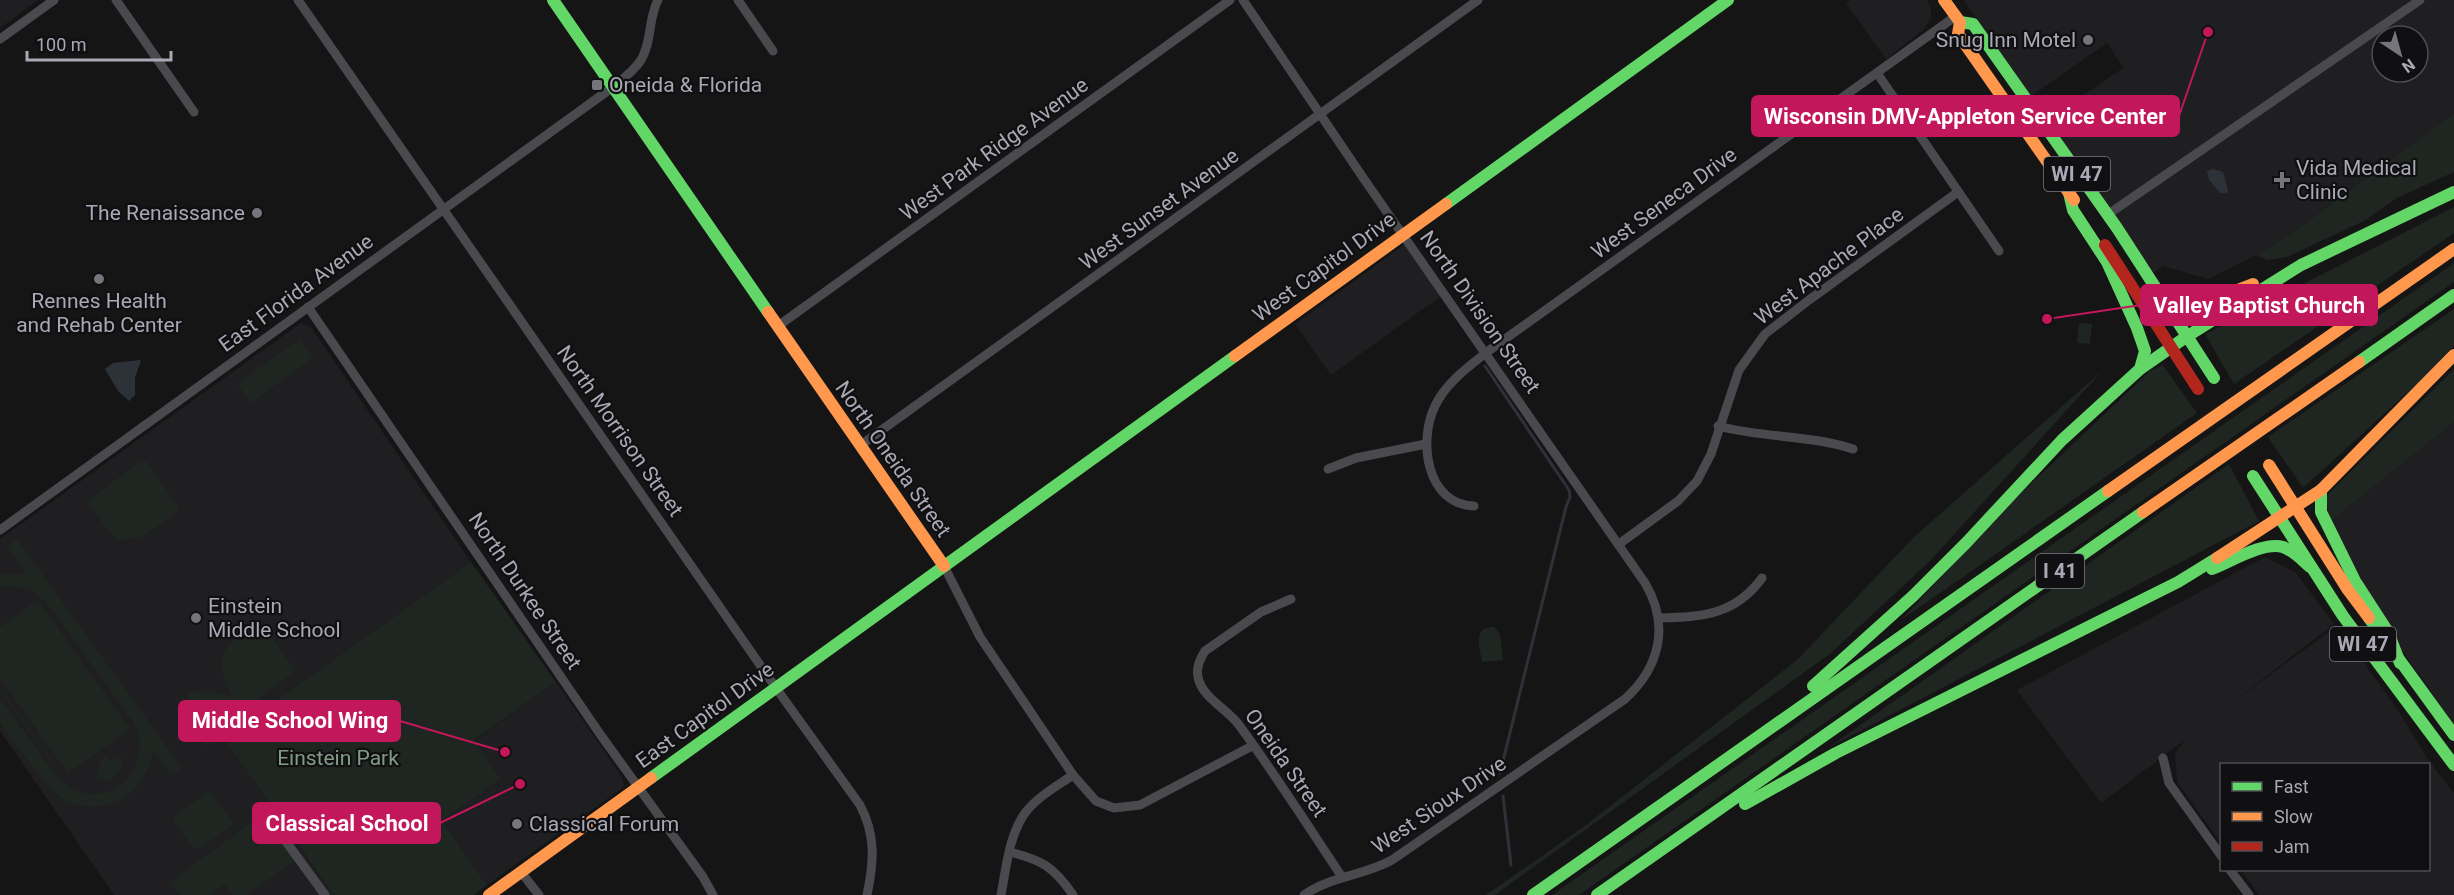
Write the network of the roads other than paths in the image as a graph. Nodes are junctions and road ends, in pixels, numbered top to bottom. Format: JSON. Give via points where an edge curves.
{"nodes":[{"id":1,"x":54,"y":0,"type":"edge"},
{"id":2,"x":116,"y":0,"type":"edge"},
{"id":3,"x":298,"y":0,"type":"edge"},
{"id":4,"x":553,"y":0,"type":"edge"},
{"id":5,"x":658,"y":0,"type":"edge"},
{"id":6,"x":738,"y":0,"type":"edge"},
{"id":7,"x":1230,"y":0,"type":"edge"},
{"id":8,"x":1243,"y":0,"type":"edge"},
{"id":9,"x":1478,"y":0,"type":"edge"},
{"id":10,"x":1728,"y":0,"type":"edge"},
{"id":11,"x":1944,"y":0,"type":"edge"},
{"id":12,"x":2420,"y":0,"type":"edge"},
{"id":13,"x":1958,"y":19,"type":"junction"},
{"id":14,"x":0,"y":39,"type":"edge"},
{"id":15,"x":773,"y":51,"type":"dead end"},
{"id":16,"x":1877,"y":73,"type":"junction"},
{"id":17,"x":614,"y":87,"type":"junction"},
{"id":18,"x":194,"y":112,"type":"dead end"},
{"id":19,"x":1321,"y":115,"type":"junction"},
{"id":20,"x":1958,"y":192,"type":"junction"},
{"id":21,"x":2454,"y":192,"type":"edge"},
{"id":22,"x":2069,"y":193,"type":"junction"},
{"id":23,"x":445,"y":209,"type":"junction"},
{"id":24,"x":2107,"y":214,"type":"junction"},
{"id":25,"x":1403,"y":234,"type":"junction"},
{"id":26,"x":2454,"y":249,"type":"edge"},
{"id":27,"x":1998,"y":251,"type":"dead end"},
{"id":28,"x":2301,"y":265,"type":"junction"},
{"id":29,"x":2161,"y":295,"type":"junction"},
{"id":30,"x":2454,"y":295,"type":"edge"},
{"id":31,"x":308,"y":307,"type":"junction"},
{"id":32,"x":778,"y":326,"type":"junction"},
{"id":33,"x":2186,"y":337,"type":"junction"},
{"id":34,"x":2171,"y":347,"type":"junction"},
{"id":35,"x":1487,"y":352,"type":"junction"},
{"id":36,"x":2454,"y":355,"type":"edge"},
{"id":37,"x":2140,"y":369,"type":"junction"},
{"id":38,"x":2214,"y":378,"type":"dead end"},
{"id":39,"x":2198,"y":389,"type":"dead end"},
{"id":40,"x":1718,"y":426,"type":"junction"},
{"id":41,"x":1426,"y":444,"type":"junction"},
{"id":42,"x":861,"y":445,"type":"junction"},
{"id":43,"x":1854,"y":449,"type":"dead end"},
{"id":44,"x":2269,"y":465,"type":"dead end"},
{"id":45,"x":1328,"y":469,"type":"dead end"},
{"id":46,"x":2253,"y":476,"type":"dead end"},
{"id":47,"x":2321,"y":490,"type":"junction"},
{"id":48,"x":1474,"y":506,"type":"dead end"},
{"id":49,"x":2296,"y":506,"type":"junction"},
{"id":50,"x":2279,"y":518,"type":"junction"},
{"id":51,"x":0,"y":530,"type":"edge"},
{"id":52,"x":1619,"y":544,"type":"junction"},
{"id":53,"x":944,"y":566,"type":"junction"},
{"id":54,"x":2310,"y":567,"type":"junction"},
{"id":55,"x":1762,"y":578,"type":"dead end"},
{"id":56,"x":2178,"y":582,"type":"junction"},
{"id":57,"x":1291,"y":599,"type":"dead end"},
{"id":58,"x":1660,"y":618,"type":"junction"},
{"id":59,"x":2400,"y":663,"type":"junction"},
{"id":60,"x":776,"y":688,"type":"junction"},
{"id":61,"x":2454,"y":735,"type":"edge"},
{"id":62,"x":1758,"y":737,"type":"junction"},
{"id":63,"x":1252,"y":746,"type":"junction"},
{"id":64,"x":2163,"y":758,"type":"dead end"},
{"id":65,"x":2454,"y":765,"type":"edge"},
{"id":66,"x":1073,"y":775,"type":"junction"},
{"id":67,"x":637,"y":788,"type":"junction"},
{"id":68,"x":268,"y":817,"type":"dead end"},
{"id":69,"x":1665,"y":847,"type":"junction"},
{"id":70,"x":1010,"y":852,"type":"junction"},
{"id":71,"x":2220,"y":854,"type":"edge"},
{"id":72,"x":2231,"y":871,"type":"edge"},
{"id":73,"x":521,"y":872,"type":"junction"},
{"id":74,"x":1342,"y":877,"type":"junction"},
{"id":75,"x":325,"y":895,"type":"edge"},
{"id":76,"x":489,"y":895,"type":"edge"},
{"id":77,"x":539,"y":895,"type":"edge"},
{"id":78,"x":713,"y":895,"type":"edge"},
{"id":79,"x":867,"y":895,"type":"edge"},
{"id":80,"x":1001,"y":895,"type":"edge"},
{"id":81,"x":1073,"y":895,"type":"edge"},
{"id":82,"x":1304,"y":895,"type":"edge"},
{"id":83,"x":1533,"y":895,"type":"edge"},
{"id":84,"x":1597,"y":895,"type":"edge"},
{"id":85,"x":2249,"y":895,"type":"edge"}],
"edges":[{"from":1,"to":14,"type":"street"},
{"from":2,"to":18,"type":"street"},
{"from":3,"to":23,"type":"street","name":"North Morrison Street"},
{"from":4,"to":17,"type":"main road","name":"North Oneida Street"},
{"from":5,"to":17,"type":"street","name":"East Florida Avenue","via":[[640,62]]},
{"from":6,"to":15,"type":"street"},
{"from":7,"to":32,"type":"street","name":"West Park Ridge Avenue"},
{"from":8,"to":19,"type":"street","name":"North Division Street"},
{"from":9,"to":19,"type":"street","name":"West Sunset Avenue"},
{"from":10,"to":25,"type":"main road","name":"West Capitol Drive"},
{"from":11,"to":13,"type":"main road","number":"WI 47"},
{"from":12,"to":24,"type":"street"},
{"from":13,"to":16,"type":"street","name":"West Seneca Drive"},
{"from":13,"to":22,"type":"main road","number":"WI 47","via":[[1958,34]]},
{"from":13,"to":24,"type":"main road","number":"WI 47","via":[[1973,24]]},
{"from":16,"to":20,"type":"street"},
{"from":16,"to":35,"type":"street","name":"West Seneca Drive"},
{"from":17,"to":23,"type":"street","name":"East Florida Avenue"},
{"from":17,"to":32,"type":"main road","name":"North Oneida Street"},
{"from":19,"to":25,"type":"street","name":"North Division Street"},
{"from":19,"to":42,"type":"street","name":"West Sunset Avenue"},
{"from":20,"to":27,"type":"street"},
{"from":20,"to":40,"type":"street","name":"West Apache Place","via":[[1765,334],[1739,370]]},
{"from":21,"to":28,"type":"main road"},
{"from":22,"to":34,"type":"main road","number":"WI 47"},
{"from":22,"to":37,"type":"main road","via":[[2073,210],[2107,262],[2137,328],[2145,351]]},
{"from":23,"to":31,"type":"street","name":"East Florida Avenue"},
{"from":23,"to":60,"type":"street","name":"North Morrison Street"},
{"from":24,"to":29,"type":"main road","number":"WI 47"},
{"from":25,"to":35,"type":"street","name":"North Division Street"},
{"from":25,"to":53,"type":"main road","name":"West Capitol Drive"},
{"from":26,"to":62,"type":"main road","number":"I 41"},
{"from":28,"to":29,"type":"main road","via":[[2191,309],[2178,307]]},
{"from":28,"to":33,"type":"main road"},
{"from":29,"to":33,"type":"main road","number":"WI 47"},
{"from":30,"to":69,"type":"main road","number":"I 41"},
{"from":31,"to":51,"type":"street","name":"East Florida Avenue"},
{"from":31,"to":67,"type":"street","name":"North Durkee Street"},
{"from":32,"to":42,"type":"main road","name":"North Oneida Street"},
{"from":33,"to":34,"type":"main road"},
{"from":33,"to":38,"type":"main road","number":"WI 47"},
{"from":34,"to":37,"type":"main road"},
{"from":34,"to":39,"type":"main road","number":"WI 47"},
{"from":35,"to":41,"type":"street","name":"West Seneca Drive","via":[[1442,394],[1429,423]]},
{"from":35,"to":52,"type":"street","name":"North Division Street"},
{"from":36,"to":47,"type":"main road"},
{"from":37,"to":62,"type":"main road","via":[[2062,440],[1913,596],[1820,680],[1773,715]]},
{"from":40,"to":43,"type":"street"},
{"from":40,"to":52,"type":"street","name":"West Apache Place","via":[[1711,454],[1688,492]]},
{"from":41,"to":45,"type":"street","via":[[1356,458]]},
{"from":41,"to":48,"type":"street","via":[[1431,472],[1443,493],[1451,501]]},
{"from":42,"to":53,"type":"main road","name":"North Oneida Street"},
{"from":44,"to":49,"type":"main road","number":"WI 47"},
{"from":46,"to":50,"type":"main road","number":"WI 47"},
{"from":47,"to":49,"type":"main road"},
{"from":47,"to":59,"type":"main road","via":[[2321,512],[2355,581],[2388,632]]},
{"from":49,"to":50,"type":"main road"},
{"from":49,"to":59,"type":"main road","number":"WI 47","via":[[2348,591]]},
{"from":50,"to":54,"type":"main road","number":"WI 47"},
{"from":50,"to":56,"type":"main road"},
{"from":52,"to":58,"type":"street","name":"North Division Street","via":[[1652,595]]},
{"from":53,"to":60,"type":"main road","name":"East Capitol Drive"},
{"from":53,"to":66,"type":"street","name":"North Oneida Street","via":[[980,637]]},
{"from":54,"to":56,"type":"main road","via":[[2287,548],[2275,546]]},
{"from":54,"to":65,"type":"main road","number":"WI 47","via":[[2373,659]]},
{"from":55,"to":58,"type":"street","via":[[1746,598],[1719,611]]},
{"from":56,"to":69,"type":"main road","via":[[1836,753],[1700,832]]},
{"from":57,"to":63,"type":"street","name":"Oneida Street","via":[[1261,612],[1205,651],[1199,660],[1199,683],[1229,713]]},
{"from":58,"to":74,"type":"street","name":"West Sioux Drive","via":[[1656,655],[1639,687],[1625,699],[1392,860],[1364,873]]},
{"from":59,"to":61,"type":"main road","number":"WI 47"},
{"from":60,"to":67,"type":"main road","name":"East Capitol Drive"},
{"from":60,"to":79,"type":"street","name":"North Morrison Street","via":[[867,819],[873,845]]},
{"from":62,"to":83,"type":"main road","number":"I 41"},
{"from":63,"to":66,"type":"street","name":"North Oneida Street","via":[[1140,805],[1126,808],[1095,801]]},
{"from":63,"to":74,"type":"street","name":"Oneida Street"},
{"from":64,"to":71,"type":"street","via":[[2169,783]]},
{"from":66,"to":70,"type":"street","via":[[1025,813]]},
{"from":67,"to":73,"type":"main road","name":"East Capitol Drive"},
{"from":67,"to":78,"type":"street","name":"North Durkee Street"},
{"from":68,"to":75,"type":"street"},
{"from":69,"to":84,"type":"main road","number":"I 41"},
{"from":70,"to":80,"type":"street"},
{"from":70,"to":81,"type":"street","via":[[1053,869]]},
{"from":72,"to":85,"type":"street"},
{"from":73,"to":76,"type":"main road","name":"East Capitol Drive"},
{"from":73,"to":77,"type":"street"},
{"from":74,"to":82,"type":"street","name":"West Sioux Drive"}]}
